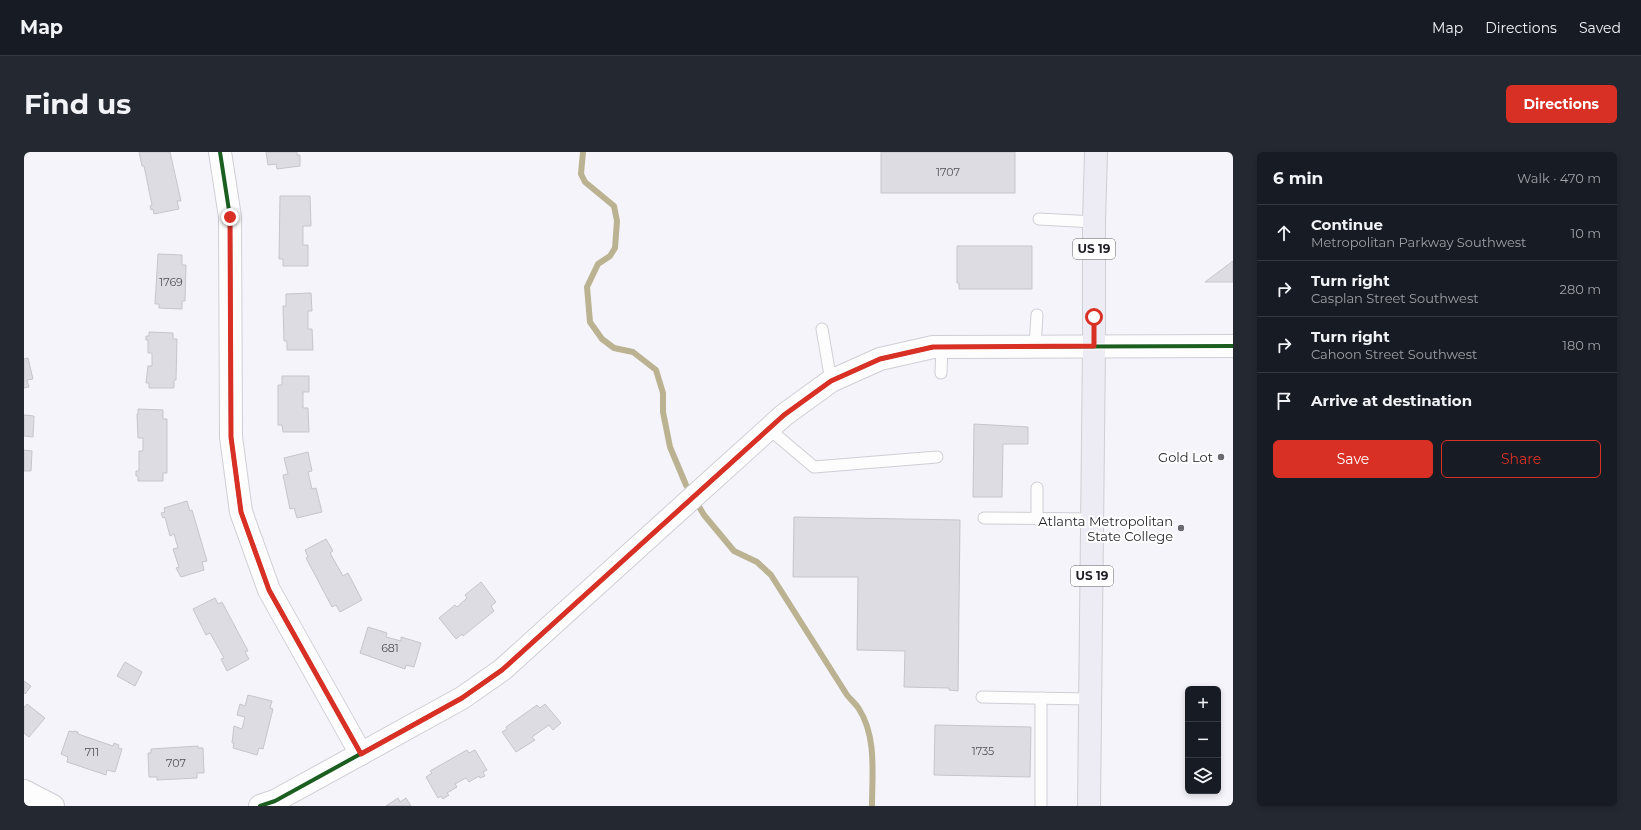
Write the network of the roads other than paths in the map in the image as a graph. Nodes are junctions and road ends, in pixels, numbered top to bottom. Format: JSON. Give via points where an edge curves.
{"nodes":[{"id":1,"x":220,"y":152,"type":"edge"},
{"id":2,"x":1096,"y":152,"type":"edge"},
{"id":3,"x":1039,"y":219,"type":"dead end"},
{"id":4,"x":1094,"y":222,"type":"junction"},
{"id":5,"x":1037,"y":316,"type":"dead end"},
{"id":6,"x":822,"y":329,"type":"dead end"},
{"id":7,"x":1035,"y":346,"type":"junction"},
{"id":8,"x":1094,"y":346,"type":"junction"},
{"id":9,"x":1233,"y":346,"type":"edge"},
{"id":10,"x":942,"y":347,"type":"junction"},
{"id":11,"x":941,"y":373,"type":"dead end"},
{"id":12,"x":831,"y":381,"type":"junction"},
{"id":13,"x":769,"y":429,"type":"junction"},
{"id":14,"x":937,"y":458,"type":"dead end"},
{"id":15,"x":1037,"y":488,"type":"dead end"},
{"id":16,"x":984,"y":518,"type":"dead end"},
{"id":17,"x":1037,"y":519,"type":"junction"},
{"id":18,"x":1093,"y":519,"type":"junction"},
{"id":19,"x":982,"y":697,"type":"dead end"},
{"id":20,"x":1041,"y":698,"type":"junction"},
{"id":21,"x":1090,"y":699,"type":"junction"},
{"id":22,"x":361,"y":754,"type":"junction"},
{"id":23,"x":24,"y":791,"type":"edge"},
{"id":24,"x":53,"y":806,"type":"edge"},
{"id":25,"x":260,"y":806,"type":"edge"},
{"id":26,"x":1042,"y":806,"type":"edge"},
{"id":27,"x":1089,"y":806,"type":"edge"}],
"edges":[{"from":1,"to":22,"type":"street","via":[[230,217],[231,437],[241,512],[269,590]]},
{"from":2,"to":4,"type":"main road","number":"US 19"},
{"from":3,"to":4,"type":"lane"},
{"from":4,"to":8,"type":"main road","number":"US 19"},
{"from":5,"to":7,"type":"lane"},
{"from":6,"to":12,"type":"lane"},
{"from":7,"to":8,"type":"street"},
{"from":7,"to":10,"type":"street"},
{"from":8,"to":9,"type":"street"},
{"from":8,"to":18,"type":"main road","number":"US 19"},
{"from":10,"to":11,"type":"lane"},
{"from":10,"to":12,"type":"street","via":[[880,359]]},
{"from":12,"to":13,"type":"street"},
{"from":13,"to":14,"type":"lane","via":[[814,467]]},
{"from":13,"to":22,"type":"street","via":[[502,670],[462,698]]},
{"from":15,"to":17,"type":"lane"},
{"from":16,"to":17,"type":"lane"},
{"from":17,"to":18,"type":"lane"},
{"from":18,"to":21,"type":"main road","number":"US 19"},
{"from":19,"to":20,"type":"lane"},
{"from":20,"to":21,"type":"lane"},
{"from":20,"to":26,"type":"lane"},
{"from":21,"to":27,"type":"main road","number":"US 19"},
{"from":22,"to":25,"type":"street","via":[[275,801]]},
{"from":23,"to":24,"type":"street"}]}
